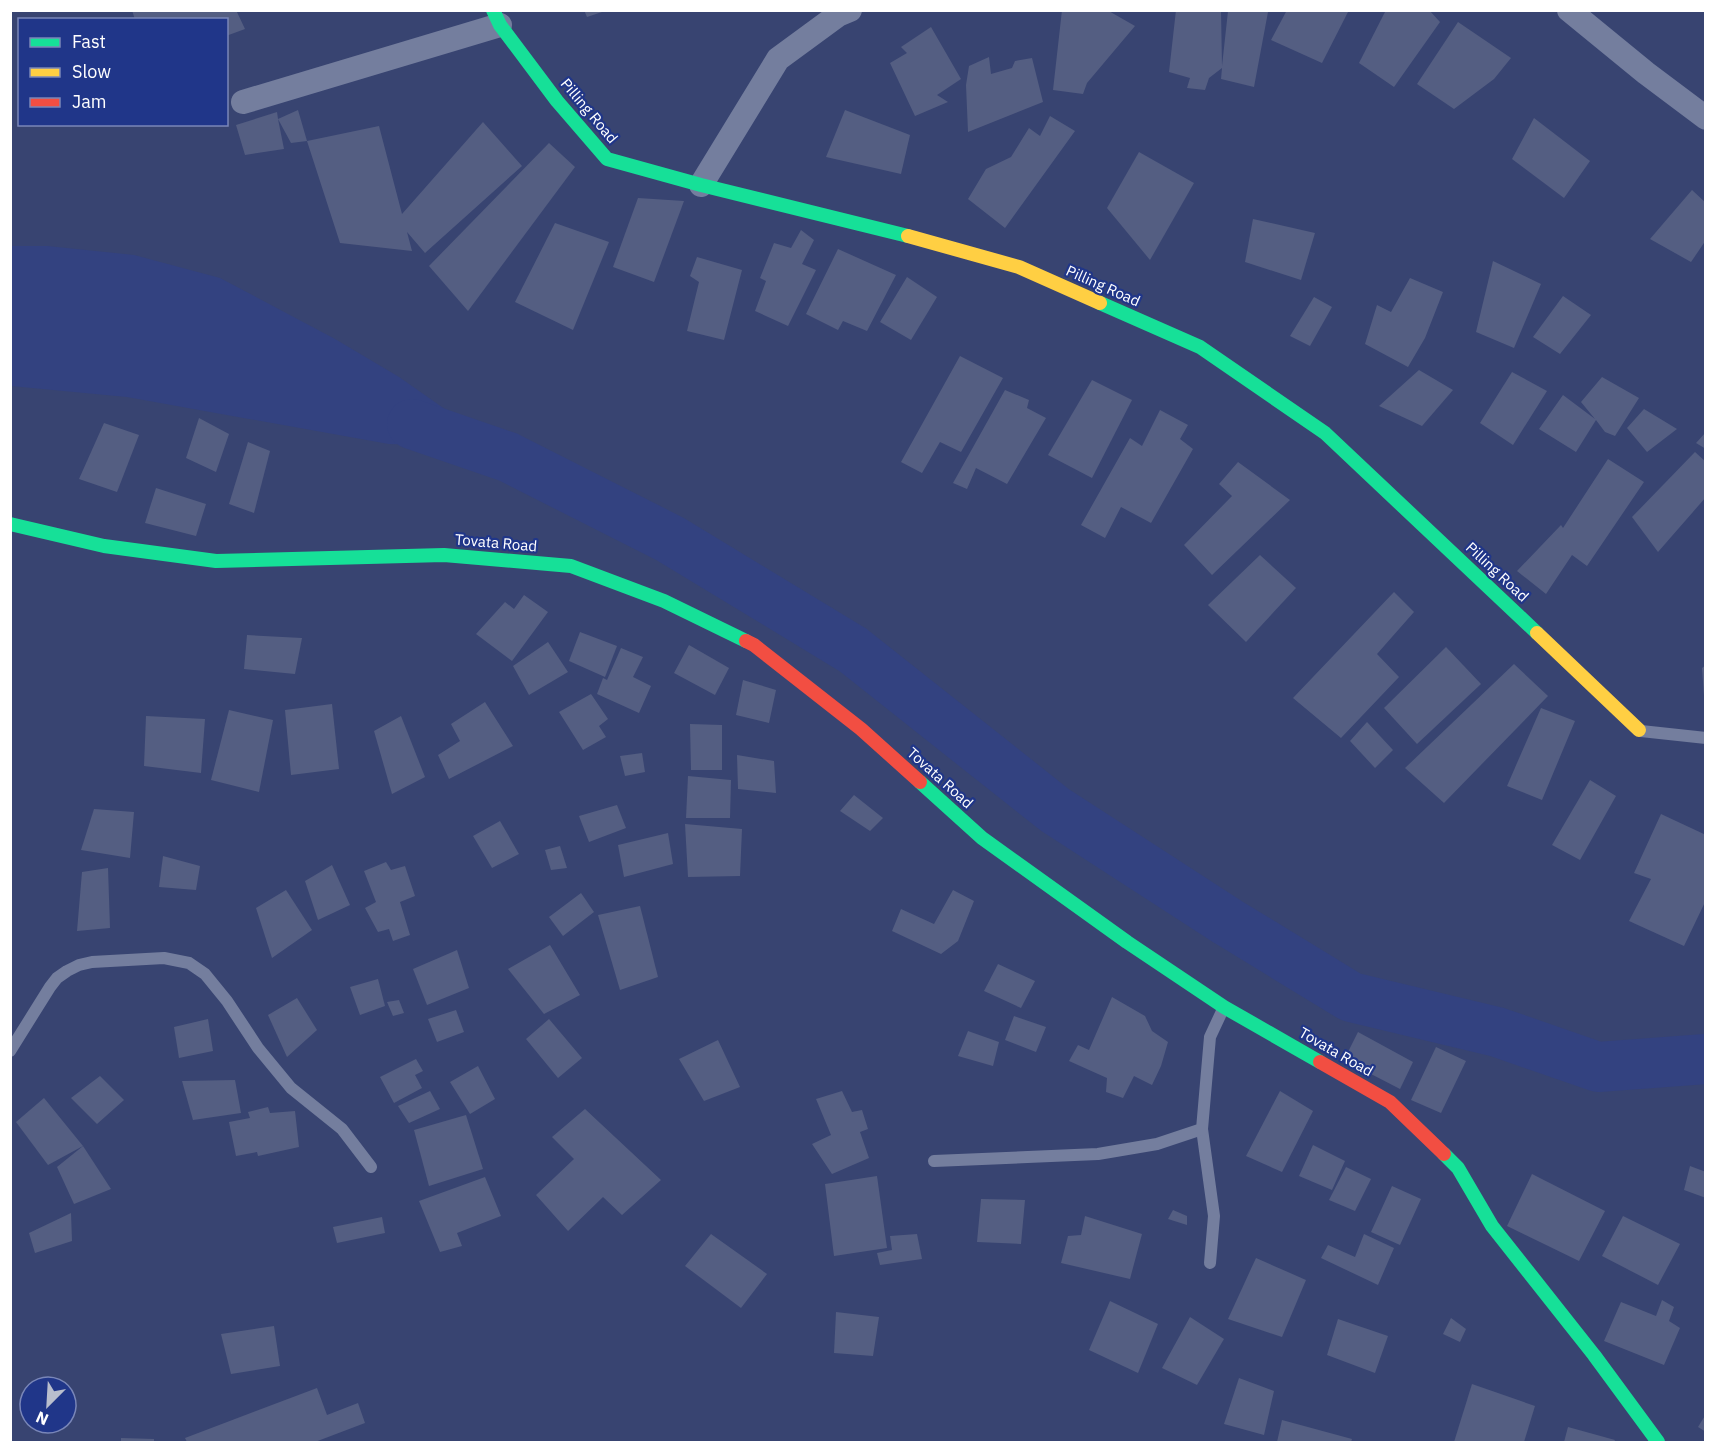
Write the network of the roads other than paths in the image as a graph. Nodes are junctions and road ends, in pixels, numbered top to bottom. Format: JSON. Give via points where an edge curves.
{"nodes":[{"id":1,"x":850,"y":10,"type":"edge"},
{"id":2,"x":1569,"y":10,"type":"edge"},
{"id":3,"x":496,"y":18,"type":"edge"},
{"id":4,"x":243,"y":102,"type":"dead end"},
{"id":5,"x":1706,"y":118,"type":"edge"},
{"id":6,"x":701,"y":185,"type":"junction"},
{"id":7,"x":10,"y":524,"type":"edge"},
{"id":8,"x":1639,"y":730,"type":"joint"},
{"id":9,"x":1706,"y":738,"type":"edge"},
{"id":10,"x":1224,"y":1007,"type":"junction"},
{"id":11,"x":10,"y":1052,"type":"edge"},
{"id":12,"x":1202,"y":1129,"type":"junction"},
{"id":13,"x":934,"y":1161,"type":"dead end"},
{"id":14,"x":371,"y":1167,"type":"dead end"},
{"id":15,"x":1210,"y":1263,"type":"dead end"},
{"id":16,"x":1658,"y":1443,"type":"edge"}],
"edges":[{"from":1,"to":6,"type":"street","via":[[778,59]]},
{"from":2,"to":5,"type":"street"},
{"from":3,"to":4,"type":"street"},
{"from":3,"to":6,"type":"street","name":"Pilling Road","via":[[557,101],[607,159]]},
{"from":6,"to":8,"type":"street","name":"Pilling Road","via":[[866,224],[1019,267],[1200,347],[1324,433]]},
{"from":7,"to":10,"type":"street","name":"Tovata Road","via":[[104,546],[216,561],[444,555],[571,566],[664,601],[754,645],[861,729],[982,838]]},
{"from":8,"to":9,"type":"lane"},
{"from":10,"to":12,"type":"lane","via":[[1210,1036]]},
{"from":10,"to":16,"type":"street","name":"Tovata Road","via":[[1390,1102],[1458,1168],[1492,1226]]},
{"from":11,"to":14,"type":"lane","via":[[50,987],[67,971],[92,962],[178,959],[205,974],[291,1088],[342,1129]]},
{"from":12,"to":13,"type":"lane","via":[[1157,1144],[1098,1154]]},
{"from":12,"to":15,"type":"lane","via":[[1214,1216]]}]}
